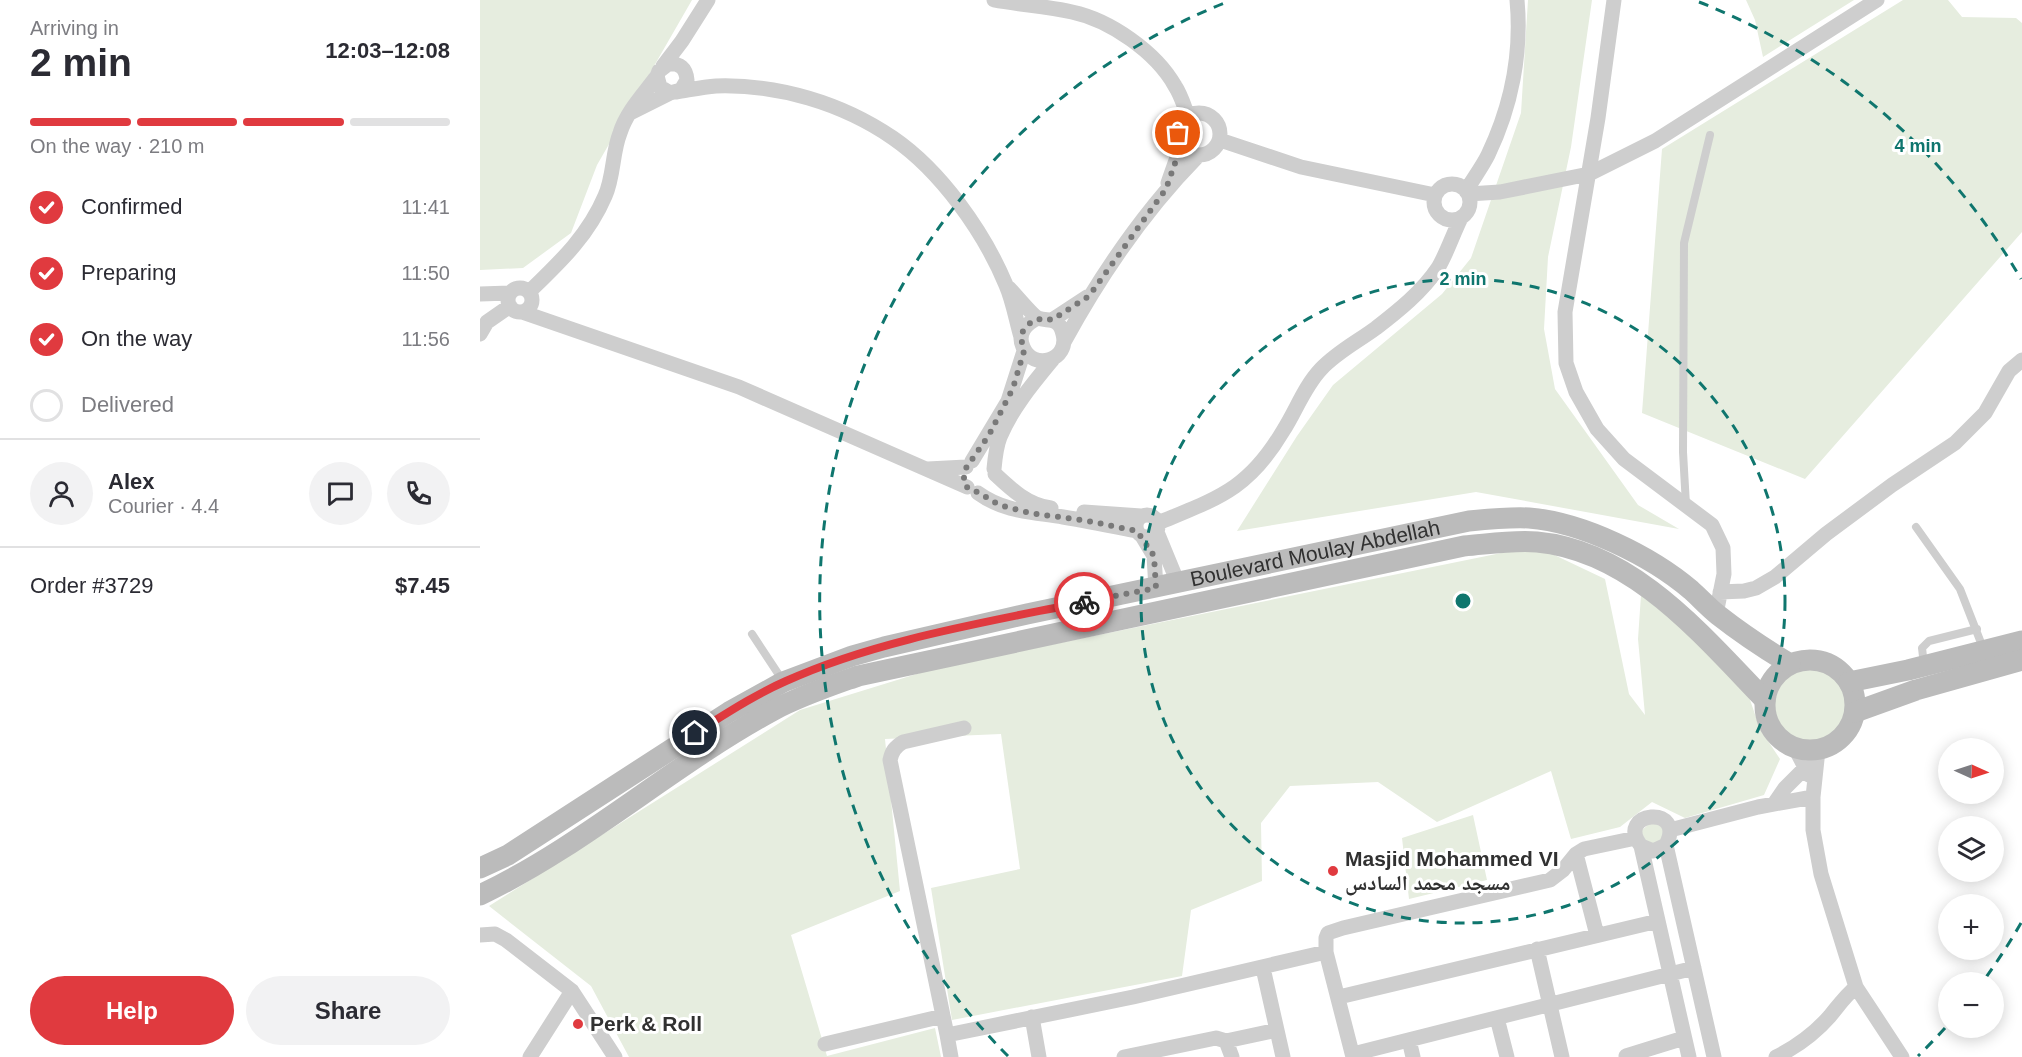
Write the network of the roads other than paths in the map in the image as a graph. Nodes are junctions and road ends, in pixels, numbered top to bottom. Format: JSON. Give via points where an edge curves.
{"nodes":[{"id":1,"x":708,"y":0,"type":"edge"},
{"id":2,"x":994,"y":0,"type":"edge"},
{"id":3,"x":1517,"y":0,"type":"edge"},
{"id":4,"x":1614,"y":0,"type":"edge"},
{"id":5,"x":1877,"y":0,"type":"edge"},
{"id":6,"x":682,"y":41,"type":"junction"},
{"id":7,"x":683,"y":70,"type":"junction"},
{"id":8,"x":660,"y":71,"type":"junction"},
{"id":9,"x":716,"y":86,"type":"junction"},
{"id":10,"x":673,"y":92,"type":"junction"},
{"id":11,"x":629,"y":113,"type":"junction"},
{"id":12,"x":1188,"y":116,"type":"junction"},
{"id":13,"x":1710,"y":135,"type":"dead end"},
{"id":14,"x":1220,"y":140,"type":"junction"},
{"id":15,"x":1181,"y":146,"type":"junction"},
{"id":16,"x":1198,"y":156,"type":"junction"},
{"id":17,"x":1588,"y":174,"type":"junction"},
{"id":18,"x":1166,"y":189,"type":"junction"},
{"id":19,"x":1463,"y":190,"type":"junction"},
{"id":20,"x":1500,"y":192,"type":"junction"},
{"id":21,"x":1435,"y":195,"type":"junction"},
{"id":22,"x":1465,"y":214,"type":"junction"},
{"id":23,"x":1444,"y":219,"type":"junction"},
{"id":24,"x":1437,"y":268,"type":"junction"},
{"id":25,"x":1006,"y":286,"type":"junction"},
{"id":26,"x":480,"y":294,"type":"edge"},
{"id":27,"x":1089,"y":296,"type":"junction"},
{"id":28,"x":521,"y":299,"type":"junction"},
{"id":29,"x":1045,"y":319,"type":"junction"},
{"id":30,"x":480,"y":334,"type":"edge"},
{"id":31,"x":1064,"y":342,"type":"junction"},
{"id":32,"x":1022,"y":344,"type":"junction"},
{"id":33,"x":1053,"y":359,"type":"junction"},
{"id":34,"x":2022,"y":360,"type":"edge"},
{"id":35,"x":969,"y":464,"type":"junction"},
{"id":36,"x":922,"y":469,"type":"junction"},
{"id":37,"x":995,"y":472,"type":"junction"},
{"id":38,"x":973,"y":490,"type":"junction"},
{"id":39,"x":1686,"y":506,"type":"junction"},
{"id":40,"x":1916,"y":527,"type":"dead end"},
{"id":41,"x":1148,"y":531,"type":"junction"},
{"id":42,"x":1178,"y":583,"type":"junction"},
{"id":43,"x":1156,"y":588,"type":"junction"},
{"id":44,"x":1720,"y":592,"type":"junction"},
{"id":45,"x":1716,"y":614,"type":"junction"},
{"id":46,"x":1977,"y":629,"type":"junction"},
{"id":47,"x":752,"y":634,"type":"dead end"},
{"id":48,"x":2022,"y":641,"type":"edge"},
{"id":49,"x":1984,"y":650,"type":"junction"},
{"id":50,"x":2022,"y":660,"type":"edge"},
{"id":51,"x":1790,"y":664,"type":"junction"},
{"id":52,"x":1924,"y":666,"type":"junction"},
{"id":53,"x":783,"y":682,"type":"junction"},
{"id":54,"x":1850,"y":682,"type":"junction"},
{"id":55,"x":1765,"y":700,"type":"junction"},
{"id":56,"x":1855,"y":712,"type":"junction"},
{"id":57,"x":964,"y":728,"type":"dead end"},
{"id":58,"x":1795,"y":748,"type":"junction"},
{"id":59,"x":1818,"y":750,"type":"junction"},
{"id":60,"x":1805,"y":768,"type":"junction"},
{"id":61,"x":1814,"y":791,"type":"junction"},
{"id":62,"x":1774,"y":804,"type":"junction"},
{"id":63,"x":1668,"y":837,"type":"junction"},
{"id":64,"x":1639,"y":842,"type":"junction"},
{"id":65,"x":1576,"y":854,"type":"junction"},
{"id":66,"x":480,"y":868,"type":"edge"},
{"id":67,"x":480,"y":895,"type":"edge"},
{"id":68,"x":1658,"y":921,"type":"junction"},
{"id":69,"x":480,"y":935,"type":"edge"},
{"id":70,"x":1597,"y":935,"type":"junction"},
{"id":71,"x":1537,"y":949,"type":"junction"},
{"id":72,"x":1326,"y":952,"type":"junction"},
{"id":73,"x":1263,"y":968,"type":"junction"},
{"id":74,"x":1694,"y":968,"type":"junction"},
{"id":75,"x":1670,"y":975,"type":"junction"},
{"id":76,"x":1856,"y":987,"type":"junction"},
{"id":77,"x":572,"y":991,"type":"junction"},
{"id":78,"x":1339,"y":998,"type":"junction"},
{"id":79,"x":1550,"y":1005,"type":"junction"},
{"id":80,"x":943,"y":1016,"type":"junction"},
{"id":81,"x":1032,"y":1017,"type":"junction"},
{"id":82,"x":1497,"y":1018,"type":"junction"},
{"id":83,"x":1277,"y":1030,"type":"junction"},
{"id":84,"x":947,"y":1035,"type":"junction"},
{"id":85,"x":1684,"y":1038,"type":"junction"},
{"id":86,"x":1409,"y":1040,"type":"junction"},
{"id":87,"x":1226,"y":1041,"type":"junction"},
{"id":88,"x":825,"y":1044,"type":"dead end"},
{"id":89,"x":1178,"y":1052,"type":"edge"},
{"id":90,"x":1353,"y":1055,"type":"edge"},
{"id":91,"x":1626,"y":1056,"type":"edge"},
{"id":92,"x":530,"y":1057,"type":"edge"},
{"id":93,"x":615,"y":1057,"type":"edge"},
{"id":94,"x":951,"y":1057,"type":"edge"},
{"id":95,"x":1039,"y":1057,"type":"edge"},
{"id":96,"x":1128,"y":1057,"type":"edge"},
{"id":97,"x":1233,"y":1057,"type":"edge"},
{"id":98,"x":1283,"y":1057,"type":"edge"},
{"id":99,"x":1413,"y":1057,"type":"edge"},
{"id":100,"x":1507,"y":1057,"type":"edge"},
{"id":101,"x":1562,"y":1057,"type":"edge"},
{"id":102,"x":1689,"y":1057,"type":"edge"},
{"id":103,"x":1714,"y":1057,"type":"edge"},
{"id":104,"x":1776,"y":1057,"type":"edge"},
{"id":105,"x":1902,"y":1057,"type":"edge"}],
"edges":[{"from":1,"to":6,"type":"street"},
{"from":2,"to":12,"type":"street","via":[[1072,12],[1123,34],[1155,60],[1175,85]]},
{"from":3,"to":19,"type":"street","via":[[1519,46],[1502,120],[1488,155]]},
{"from":4,"to":17,"type":"street"},
{"from":5,"to":17,"type":"street","via":[[1655,141]]},
{"from":6,"to":7,"type":"street"},
{"from":6,"to":8,"type":"street"},
{"from":7,"to":8,"type":"street","via":[[668,64]]},
{"from":7,"to":9,"type":"street"},
{"from":7,"to":10,"type":"street","via":[[685,85]]},
{"from":8,"to":10,"type":"street","via":[[660,87]]},
{"from":8,"to":11,"type":"street"},
{"from":9,"to":10,"type":"street"},
{"from":9,"to":25,"type":"street","via":[[820,101],[893,138],[923,163],[955,199],[984,240]]},
{"from":10,"to":11,"type":"street"},
{"from":11,"to":28,"type":"street","via":[[620,133],[607,193],[591,224]]},
{"from":12,"to":14,"type":"street","via":[[1202,113],[1215,119]]},
{"from":12,"to":15,"type":"street","via":[[1179,126]]},
{"from":13,"to":39,"type":"lane","via":[[1684,243]]},
{"from":14,"to":16,"type":"street","via":[[1214,150]]},
{"from":14,"to":21,"type":"street","via":[[1301,167]]},
{"from":15,"to":16,"type":"street"},
{"from":15,"to":18,"type":"street"},
{"from":16,"to":18,"type":"street"},
{"from":17,"to":20,"type":"street"},
{"from":17,"to":39,"type":"street","via":[[1564,312],[1566,363],[1576,392],[1597,429],[1624,459]]},
{"from":18,"to":27,"type":"street"},
{"from":19,"to":20,"type":"street"},
{"from":19,"to":21,"type":"street","via":[[1443,186]]},
{"from":19,"to":22,"type":"street","via":[[1470,199]]},
{"from":20,"to":22,"type":"street"},
{"from":21,"to":23,"type":"street","via":[[1436,211]]},
{"from":22,"to":23,"type":"street","via":[[1456,220]]},
{"from":22,"to":24,"type":"street"},
{"from":23,"to":24,"type":"street"},
{"from":24,"to":41,"type":"street","via":[[1408,302],[1321,369],[1263,461],[1241,484]]},
{"from":25,"to":29,"type":"street"},
{"from":25,"to":32,"type":"street"},
{"from":26,"to":28,"type":"street"},
{"from":27,"to":29,"type":"street"},
{"from":27,"to":31,"type":"street"},
{"from":28,"to":30,"type":"street","via":[[487,322]]},
{"from":28,"to":36,"type":"street","via":[[550,321],[739,387]]},
{"from":29,"to":31,"type":"street","via":[[1061,329]]},
{"from":29,"to":32,"type":"street","via":[[1027,325]]},
{"from":31,"to":33,"type":"street"},
{"from":32,"to":33,"type":"street","via":[[1034,360]]},
{"from":32,"to":35,"type":"street","via":[[1008,401]]},
{"from":33,"to":37,"type":"street","via":[[1005,426],[997,445]]},
{"from":34,"to":44,"type":"street","via":[[2009,371],[1984,413],[1956,443],[1892,485],[1775,577],[1756,588]]},
{"from":35,"to":36,"type":"street"},
{"from":35,"to":37,"type":"street","via":[[982,460]]},
{"from":35,"to":38,"type":"street","via":[[963,479]]},
{"from":36,"to":38,"type":"street"},
{"from":37,"to":38,"type":"street","via":[[990,489]]},
{"from":37,"to":41,"type":"street","via":[[1012,491],[1042,507],[1153,516]]},
{"from":38,"to":41,"type":"street","via":[[1016,510]]},
{"from":39,"to":44,"type":"street","via":[[1712,525],[1724,548]]},
{"from":40,"to":46,"type":"lane","via":[[1960,590]]},
{"from":41,"to":42,"type":"street"},
{"from":41,"to":43,"type":"street"},
{"from":42,"to":43,"type":"main road","name":"Boulevard Moulay Abdellah"},
{"from":42,"to":45,"type":"main road","name":"Boulevard Moulay Abdellah","via":[[1469,521],[1529,518],[1584,530],[1643,557],[1690,589]]},
{"from":43,"to":53,"type":"main road","name":"Boulevard Moulay Abdellah","via":[[884,646]]},
{"from":44,"to":45,"type":"street"},
{"from":45,"to":51,"type":"main road","name":"Boulevard Moulay Abdellah"},
{"from":46,"to":49,"type":"lane"},
{"from":46,"to":52,"type":"lane","via":[[1929,641],[1922,648]]},
{"from":47,"to":53,"type":"lane"},
{"from":48,"to":49,"type":"main road"},
{"from":49,"to":52,"type":"main road"},
{"from":50,"to":56,"type":"main road"},
{"from":51,"to":54,"type":"main road","via":[[1812,659],[1834,666]]},
{"from":51,"to":55,"type":"main road","via":[[1773,679]]},
{"from":52,"to":54,"type":"main road"},
{"from":53,"to":66,"type":"main road","name":"Boulevard Moulay Abdellah","via":[[729,712],[508,855]]},
{"from":54,"to":56,"type":"main road"},
{"from":55,"to":58,"type":"main road","via":[[1768,724],[1784,743]]},
{"from":55,"to":67,"type":"main road","name":"Boulevard Moulay Abdellah","via":[[1670,605],[1624,570],[1569,548],[1539,543],[1512,541],[1464,546],[858,676],[758,719],[546,859]]},
{"from":56,"to":59,"type":"main road","via":[[1847,733]]},
{"from":57,"to":80,"type":"street","via":[[903,742],[896,746],[890,760]]},
{"from":58,"to":59,"type":"main road"},
{"from":58,"to":60,"type":"street"},
{"from":59,"to":61,"type":"street"},
{"from":60,"to":61,"type":"street"},
{"from":60,"to":62,"type":"street"},
{"from":61,"to":62,"type":"street"},
{"from":61,"to":76,"type":"street","via":[[1813,830],[1821,874]]},
{"from":62,"to":63,"type":"street"},
{"from":63,"to":64,"type":"street","via":[[1653,851]]},
{"from":63,"to":64,"type":"street","via":[[1666,822],[1648,816],[1636,829]]},
{"from":63,"to":74,"type":"street"},
{"from":64,"to":65,"type":"street","via":[[1584,849]]},
{"from":64,"to":68,"type":"street"},
{"from":65,"to":70,"type":"street"},
{"from":65,"to":72,"type":"street","via":[[1550,880],[1334,930],[1326,938]]},
{"from":68,"to":70,"type":"street"},
{"from":68,"to":75,"type":"street"},
{"from":69,"to":77,"type":"street","via":[[495,934],[506,940]]},
{"from":70,"to":71,"type":"street"},
{"from":71,"to":78,"type":"street"},
{"from":71,"to":79,"type":"street"},
{"from":72,"to":73,"type":"street"},
{"from":72,"to":78,"type":"street"},
{"from":73,"to":81,"type":"street"},
{"from":73,"to":83,"type":"street"},
{"from":74,"to":75,"type":"street"},
{"from":74,"to":103,"type":"street"},
{"from":75,"to":79,"type":"street"},
{"from":75,"to":85,"type":"street"},
{"from":76,"to":104,"type":"street","via":[[1804,1040]]},
{"from":76,"to":105,"type":"street"},
{"from":77,"to":92,"type":"street"},
{"from":77,"to":93,"type":"street"},
{"from":78,"to":90,"type":"street"},
{"from":79,"to":82,"type":"street"},
{"from":79,"to":101,"type":"street"},
{"from":80,"to":84,"type":"street"},
{"from":80,"to":88,"type":"street"},
{"from":81,"to":84,"type":"street"},
{"from":81,"to":95,"type":"street"},
{"from":82,"to":86,"type":"street"},
{"from":82,"to":100,"type":"street"},
{"from":83,"to":87,"type":"street"},
{"from":83,"to":98,"type":"street"},
{"from":84,"to":94,"type":"street"},
{"from":85,"to":91,"type":"street"},
{"from":85,"to":102,"type":"street"},
{"from":86,"to":90,"type":"street"},
{"from":86,"to":99,"type":"street"},
{"from":87,"to":89,"type":"street","via":[[1216,1038]]},
{"from":87,"to":97,"type":"street"},
{"from":89,"to":96,"type":"street"}]}
